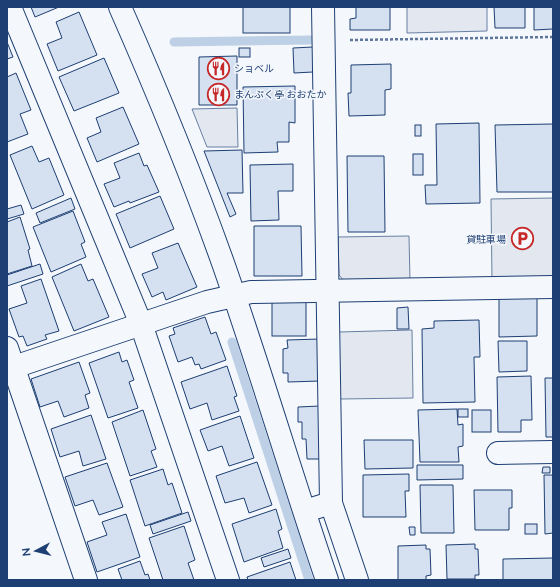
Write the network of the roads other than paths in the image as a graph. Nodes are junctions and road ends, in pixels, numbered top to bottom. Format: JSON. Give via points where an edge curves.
{"nodes":[{"id":1,"x":10,"y":7,"type":"edge"},
{"id":2,"x":120,"y":7,"type":"edge"},
{"id":3,"x":323,"y":7,"type":"edge"},
{"id":4,"x":553,"y":287,"type":"edge"},
{"id":5,"x":328,"y":291,"type":"junction"},
{"id":6,"x":234,"y":296,"type":"junction"},
{"id":7,"x":141,"y":324,"type":"junction"},
{"id":8,"x":10,"y":358,"type":"edge"},
{"id":9,"x":553,"y":452,"type":"edge"},
{"id":10,"x":498,"y":453,"type":"dead end"},
{"id":11,"x":331,"y":503,"type":"junction"},
{"id":12,"x":305,"y":511,"type":"junction"},
{"id":13,"x":86,"y":580,"type":"edge"},
{"id":14,"x":228,"y":580,"type":"edge"},
{"id":15,"x":327,"y":580,"type":"edge"},
{"id":16,"x":358,"y":580,"type":"edge"}],
"edges":[{"from":1,"to":7,"type":"street"},
{"from":2,"to":6,"type":"street","via":[[166,114]]},
{"from":3,"to":5,"type":"street"},
{"from":4,"to":5,"type":"street"},
{"from":5,"to":6,"type":"street","via":[[254,292]]},
{"from":5,"to":11,"type":"street"},
{"from":6,"to":7,"type":"street","via":[[207,302]]},
{"from":6,"to":12,"type":"street"},
{"from":7,"to":8,"type":"street"},
{"from":7,"to":14,"type":"street"},
{"from":8,"to":13,"type":"street"},
{"from":9,"to":10,"type":"street"},
{"from":11,"to":12,"type":"street"},
{"from":11,"to":16,"type":"street"},
{"from":12,"to":15,"type":"street"}]}
